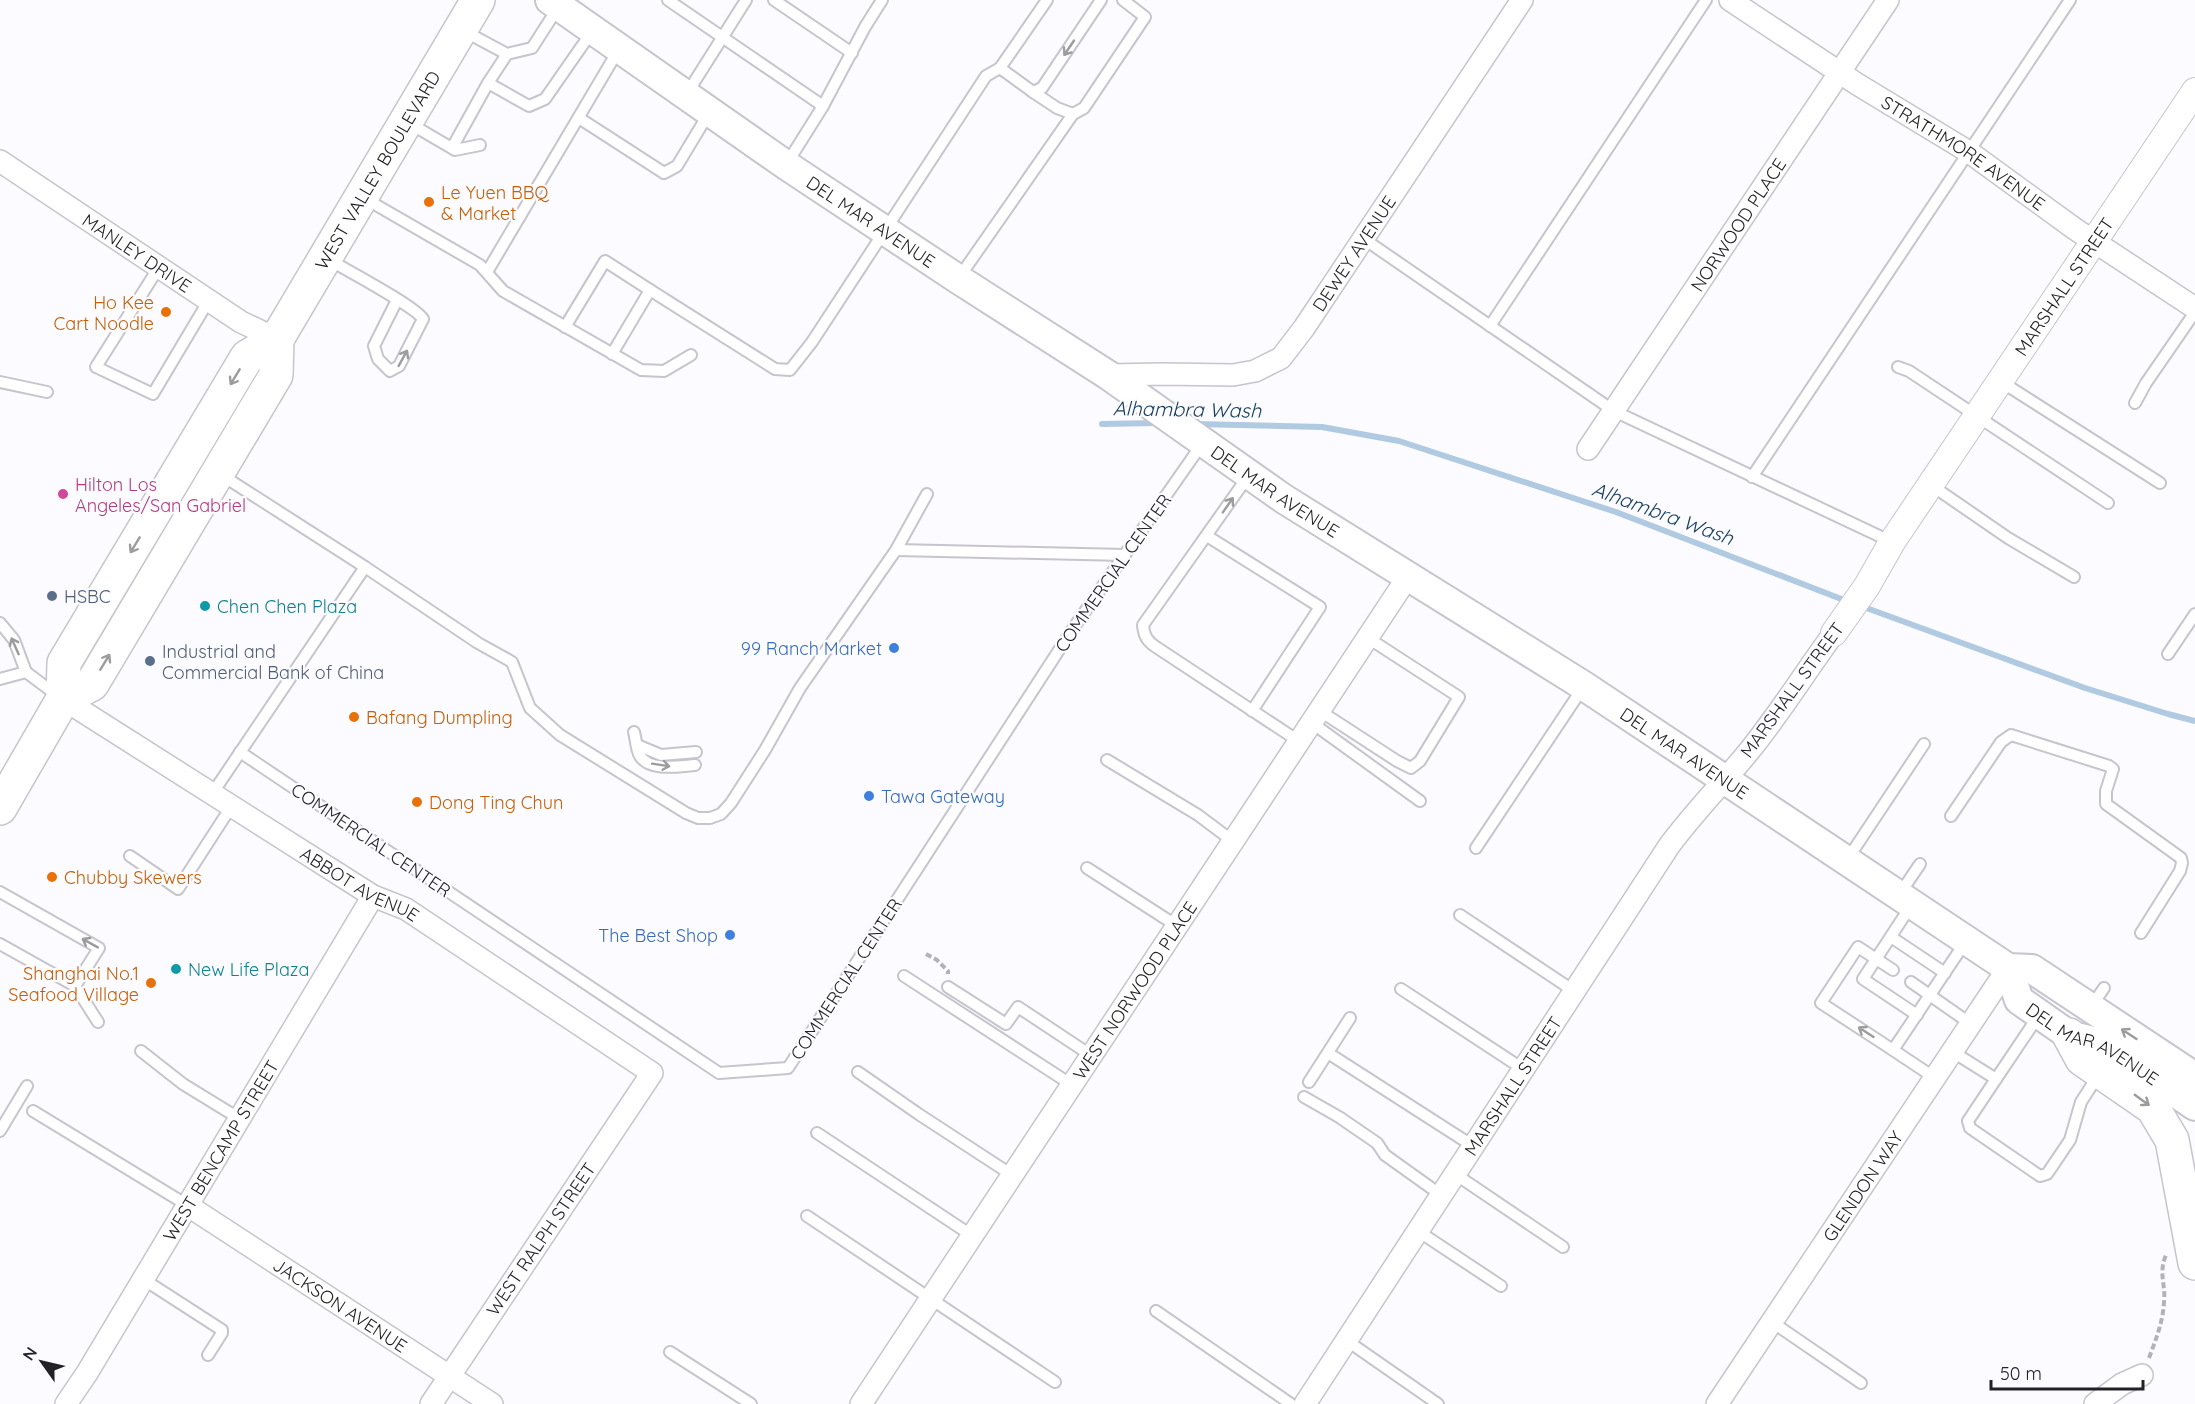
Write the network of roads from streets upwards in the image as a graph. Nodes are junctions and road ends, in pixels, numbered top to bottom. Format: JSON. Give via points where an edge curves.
{"nodes":[{"id":1,"x":478,"y":0,"type":"edge"},
{"id":2,"x":1522,"y":0,"type":"edge"},
{"id":3,"x":1730,"y":0,"type":"edge"},
{"id":4,"x":1888,"y":0,"type":"edge"},
{"id":5,"x":555,"y":3,"type":"edge"},
{"id":6,"x":1839,"y":73,"type":"junction"},
{"id":7,"x":2195,"y":91,"type":"edge"},
{"id":8,"x":0,"y":161,"type":"edge"},
{"id":9,"x":2094,"y":241,"type":"junction"},
{"id":10,"x":2195,"y":308,"type":"edge"},
{"id":11,"x":277,"y":339,"type":"junction"},
{"id":12,"x":1108,"y":375,"type":"junction"},
{"id":13,"x":1588,"y":448,"type":"dead end"},
{"id":14,"x":1409,"y":575,"type":"junction"},
{"id":15,"x":1834,"y":633,"type":"joint"},
{"id":16,"x":63,"y":699,"type":"junction"},
{"id":17,"x":1726,"y":780,"type":"junction"},
{"id":18,"x":0,"y":808,"type":"edge"},
{"id":19,"x":373,"y":896,"type":"junction"},
{"id":20,"x":2008,"y":968,"type":"junction"},
{"id":21,"x":2069,"y":1035,"type":"joint"},
{"id":22,"x":2107,"y":1062,"type":"junction"},
{"id":23,"x":2193,"y":1071,"type":"edge"},
{"id":24,"x":652,"y":1073,"type":"joint"},
{"id":25,"x":2195,"y":1106,"type":"edge"},
{"id":26,"x":188,"y":1205,"type":"junction"},
{"id":27,"x":2195,"y":1263,"type":"edge"},
{"id":28,"x":450,"y":1375,"type":"junction"},
{"id":29,"x":2142,"y":1375,"type":"dead end"},
{"id":30,"x":66,"y":1404,"type":"edge"},
{"id":31,"x":431,"y":1404,"type":"edge"},
{"id":32,"x":492,"y":1404,"type":"edge"},
{"id":33,"x":861,"y":1404,"type":"edge"},
{"id":34,"x":1305,"y":1404,"type":"edge"},
{"id":35,"x":1717,"y":1404,"type":"edge"},
{"id":36,"x":2095,"y":1404,"type":"edge"}],
"edges":[{"from":1,"to":11,"type":"main road","name":"WEST VALLEY BOULEVARD"},
{"from":2,"to":12,"type":"street","name":"DEWEY AVENUE","via":[[1281,358],[1255,371],[1233,375]]},
{"from":3,"to":6,"type":"street","name":"STRATHMORE AVENUE"},
{"from":4,"to":6,"type":"street","name":"NORWOOD PLACE"},
{"from":5,"to":12,"type":"main road","name":"DEL MAR AVENUE","via":[[786,165]]},
{"from":6,"to":9,"type":"street","name":"STRATHMORE AVENUE","via":[[1969,153]]},
{"from":6,"to":13,"type":"street","name":"NORWOOD PLACE"},
{"from":7,"to":9,"type":"street","name":"MARSHALL STREET"},
{"from":8,"to":11,"type":"street","name":"MANLEY DRIVE","via":[[241,321]]},
{"from":9,"to":10,"type":"street","name":"STRATHMORE AVENUE"},
{"from":9,"to":15,"type":"street","name":"MARSHALL STREET"},
{"from":11,"to":16,"type":"main road","name":"WEST VALLEY BOULEVARD","one_way":true,"via":[[247,357],[64,663]]},
{"from":16,"to":11,"type":"main road","name":"WEST VALLEY BOULEVARD","one_way":true,"via":[[92,684],[276,375]]},
{"from":12,"to":14,"type":"main road","name":"DEL MAR AVENUE","via":[[1284,499]]},
{"from":14,"to":17,"type":"main road","name":"DEL MAR AVENUE"},
{"from":14,"to":33,"type":"street","name":"WEST NORWOOD PLACE"},
{"from":15,"to":17,"type":"street","name":"MARSHALL STREET"},
{"from":16,"to":18,"type":"main road","name":"WEST VALLEY BOULEVARD"},
{"from":16,"to":19,"type":"street","name":"ABBOT AVENUE"},
{"from":17,"to":20,"type":"main road","name":"DEL MAR AVENUE"},
{"from":17,"to":34,"type":"street","name":"MARSHALL STREET","via":[[1669,846]]},
{"from":19,"to":24,"type":"street","name":"ABBOT AVENUE","via":[[406,909]]},
{"from":19,"to":26,"type":"street","name":"WEST BENCAMP STREET"},
{"from":20,"to":21,"type":"main road","name":"DEL MAR AVENUE","via":[[2019,1000]]},
{"from":23,"to":20,"type":"main road","name":"DEL MAR AVENUE","one_way":true,"via":[[2097,998],[2032,969]]},
{"from":20,"to":35,"type":"street","name":"GLENDON WAY"},
{"from":21,"to":22,"type":"main road","via":[[2082,1059]]},
{"from":22,"to":25,"type":"main road","name":"DEL MAR AVENUE"},
{"from":22,"to":27,"type":"main road","one_way":true,"via":[[2153,1108],[2172,1140]]},
{"from":24,"to":28,"type":"street","name":"WEST RALPH STREET"},
{"from":26,"to":28,"type":"street","name":"JACKSON AVENUE"},
{"from":26,"to":30,"type":"street","name":"WEST BENCAMP STREET"},
{"from":28,"to":31,"type":"street","name":"WEST RALPH STREET"},
{"from":28,"to":32,"type":"street","name":"JACKSON AVENUE"},
{"from":29,"to":36,"type":"street"}]}
